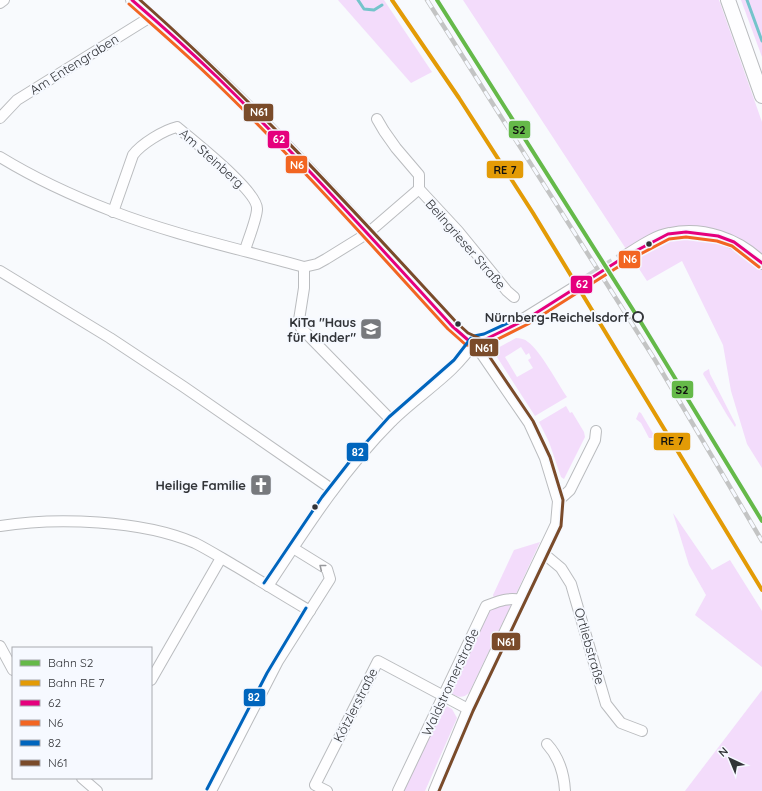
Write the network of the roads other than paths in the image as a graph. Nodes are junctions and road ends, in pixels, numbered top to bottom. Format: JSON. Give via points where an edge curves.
{"nodes":[{"id":1,"x":4,"y":0,"type":"edge"},
{"id":2,"x":132,"y":0,"type":"edge"},
{"id":3,"x":728,"y":0,"type":"edge"},
{"id":4,"x":0,"y":3,"type":"edge"},
{"id":5,"x":152,"y":16,"type":"junction"},
{"id":6,"x":762,"y":96,"type":"edge"},
{"id":7,"x":0,"y":118,"type":"edge"},
{"id":8,"x":377,"y":119,"type":"dead end"},
{"id":9,"x":0,"y":157,"type":"edge"},
{"id":10,"x":419,"y":189,"type":"junction"},
{"id":11,"x":113,"y":212,"type":"junction"},
{"id":12,"x":368,"y":233,"type":"junction"},
{"id":13,"x":245,"y":250,"type":"junction"},
{"id":14,"x":626,"y":256,"type":"tunnel mouth"},
{"id":15,"x":762,"y":263,"type":"edge"},
{"id":16,"x":304,"y":267,"type":"junction"},
{"id":17,"x":0,"y":271,"type":"edge"},
{"id":18,"x":573,"y":289,"type":"tunnel mouth"},
{"id":19,"x":514,"y":297,"type":"dead end"},
{"id":20,"x":475,"y":341,"type":"junction"},
{"id":21,"x":392,"y":421,"type":"junction"},
{"id":22,"x":596,"y":431,"type":"dead end"},
{"id":23,"x":333,"y":490,"type":"junction"},
{"id":24,"x":558,"y":500,"type":"junction"},
{"id":25,"x":0,"y":526,"type":"edge"},
{"id":26,"x":293,"y":548,"type":"junction"},
{"id":27,"x":543,"y":553,"type":"junction"},
{"id":28,"x":221,"y":558,"type":"junction"},
{"id":29,"x":268,"y":586,"type":"junction"},
{"id":30,"x":520,"y":600,"type":"junction"},
{"id":31,"x":310,"y":611,"type":"junction"},
{"id":32,"x":0,"y":646,"type":"edge"},
{"id":33,"x":12,"y":668,"type":"edge"},
{"id":34,"x":152,"y":678,"type":"edge"},
{"id":35,"x":443,"y":696,"type":"junction"},
{"id":36,"x":468,"y":708,"type":"junction"},
{"id":37,"x":642,"y":731,"type":"dead end"},
{"id":38,"x":547,"y":744,"type":"dead end"},
{"id":39,"x":86,"y":779,"type":"edge"},
{"id":40,"x":97,"y":791,"type":"edge"},
{"id":41,"x":211,"y":791,"type":"edge"},
{"id":42,"x":327,"y":791,"type":"edge"},
{"id":43,"x":398,"y":791,"type":"edge"},
{"id":44,"x":434,"y":791,"type":"edge"},
{"id":45,"x":565,"y":791,"type":"edge"}],
"edges":[{"from":1,"to":4,"type":"street"},
{"from":2,"to":5,"type":"street"},
{"from":3,"to":6,"type":"main road"},
{"from":5,"to":7,"type":"street","name":"Am Entengraben","via":[[17,100]]},
{"from":5,"to":12,"type":"street","via":[[263,121]]},
{"from":8,"to":10,"type":"street","name":"Beilngrieser Straße","via":[[396,148],[419,175]]},
{"from":9,"to":11,"type":"street","via":[[73,196]]},
{"from":10,"to":12,"type":"street","name":"Beilngrieser Straße"},
{"from":10,"to":19,"type":"street","name":"Beilngrieser Straße"},
{"from":11,"to":13,"type":"street","via":[[182,234]]},
{"from":11,"to":13,"type":"street","name":"Am Steinberg","via":[[137,149],[177,126],[232,174],[255,201],[257,208]]},
{"from":12,"to":16,"type":"street","via":[[317,264]]},
{"from":12,"to":20,"type":"street","via":[[463,336]]},
{"from":13,"to":16,"type":"street"},
{"from":14,"to":15,"type":"street","via":[[668,234],[686,232],[718,236],[734,242]]},
{"from":16,"to":21,"type":"street","via":[[299,320],[301,328]]},
{"from":17,"to":23,"type":"street","via":[[106,335]]},
{"from":18,"to":20,"type":"street","via":[[515,325],[486,339]]},
{"from":20,"to":21,"type":"street","via":[[459,363]]},
{"from":20,"to":24,"type":"street","via":[[483,357],[529,423],[545,458]]},
{"from":21,"to":23,"type":"street","via":[[362,453]]},
{"from":22,"to":24,"type":"street","via":[[595,440],[570,490]]},
{"from":23,"to":26,"type":"street"},
{"from":24,"to":27,"type":"street","via":[[556,524]]},
{"from":25,"to":28,"type":"street","via":[[26,522],[103,523],[166,534],[195,543]]},
{"from":26,"to":29,"type":"street"},
{"from":31,"to":26,"type":"street","one_way":true,"via":[[330,579],[327,569]]},
{"from":27,"to":30,"type":"street"},
{"from":27,"to":37,"type":"street","name":"Ortliebstraße","via":[[561,568],[572,584],[606,704],[621,723]]},
{"from":28,"to":29,"type":"street"},
{"from":28,"to":34,"type":"street"},
{"from":29,"to":31,"type":"street"},
{"from":30,"to":35,"type":"street","name":"Waldstromerstraße","via":[[514,598],[486,606]]},
{"from":30,"to":36,"type":"street"},
{"from":31,"to":41,"type":"street","via":[[274,668]]},
{"from":32,"to":33,"type":"street"},
{"from":35,"to":36,"type":"street","name":"Kötzlerstraße"},
{"from":35,"to":42,"type":"street","name":"Kötzlerstraße","via":[[378,661],[315,784]]},
{"from":35,"to":43,"type":"street","name":"Waldstromerstraße"},
{"from":36,"to":44,"type":"street"},
{"from":38,"to":45,"type":"street","via":[[559,761]]},
{"from":39,"to":40,"type":"street"}]}
